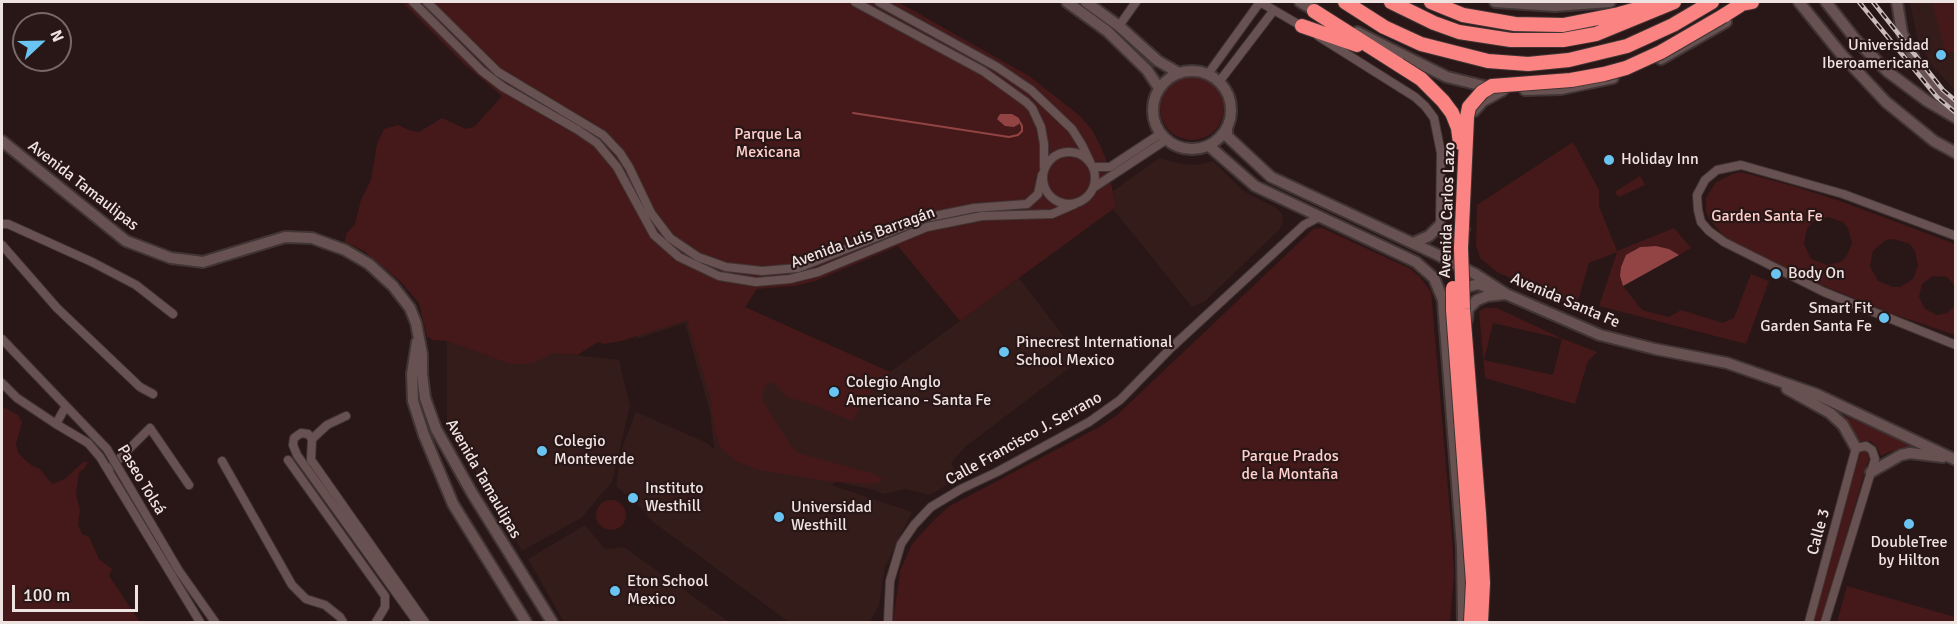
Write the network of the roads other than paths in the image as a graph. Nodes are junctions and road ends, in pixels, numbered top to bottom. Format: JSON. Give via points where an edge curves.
{"nodes":[{"id":1,"x":413,"y":2,"type":"edge"},
{"id":2,"x":427,"y":2,"type":"edge"},
{"id":3,"x":855,"y":2,"type":"edge"},
{"id":4,"x":879,"y":2,"type":"edge"},
{"id":5,"x":1067,"y":2,"type":"edge"},
{"id":6,"x":1086,"y":2,"type":"edge"},
{"id":7,"x":1136,"y":2,"type":"edge"},
{"id":8,"x":1260,"y":2,"type":"edge"},
{"id":9,"x":1300,"y":2,"type":"edge"},
{"id":10,"x":1345,"y":2,"type":"edge"},
{"id":11,"x":1391,"y":2,"type":"edge"},
{"id":12,"x":1431,"y":2,"type":"edge"},
{"id":13,"x":1495,"y":2,"type":"edge"},
{"id":14,"x":1608,"y":2,"type":"edge"},
{"id":15,"x":1712,"y":2,"type":"edge"},
{"id":16,"x":1752,"y":2,"type":"edge"},
{"id":17,"x":1799,"y":2,"type":"edge"},
{"id":18,"x":1826,"y":2,"type":"edge"},
{"id":19,"x":1897,"y":2,"type":"edge"},
{"id":20,"x":1670,"y":4,"type":"edge"},
{"id":21,"x":1274,"y":10,"type":"junction"},
{"id":22,"x":873,"y":11,"type":"junction"},
{"id":23,"x":1314,"y":11,"type":"junction"},
{"id":24,"x":1119,"y":26,"type":"junction"},
{"id":25,"x":1302,"y":26,"type":"junction"},
{"id":26,"x":1381,"y":54,"type":"junction"},
{"id":27,"x":1179,"y":73,"type":"junction"},
{"id":28,"x":1208,"y":74,"type":"junction"},
{"id":29,"x":1219,"y":82,"type":"junction"},
{"id":30,"x":1159,"y":88,"type":"junction"},
{"id":31,"x":1503,"y":90,"type":"junction"},
{"id":32,"x":1956,"y":110,"type":"edge"},
{"id":33,"x":1956,"y":118,"type":"edge"},
{"id":34,"x":1227,"y":129,"type":"junction"},
{"id":35,"x":1163,"y":137,"type":"junction"},
{"id":36,"x":2,"y":141,"type":"edge"},
{"id":37,"x":610,"y":141,"type":"junction"},
{"id":38,"x":1209,"y":146,"type":"junction"},
{"id":39,"x":603,"y":149,"type":"junction"},
{"id":40,"x":1956,"y":153,"type":"edge"},
{"id":41,"x":1092,"y":165,"type":"junction"},
{"id":42,"x":1043,"y":171,"type":"junction"},
{"id":43,"x":1093,"y":188,"type":"junction"},
{"id":44,"x":1320,"y":200,"type":"junction"},
{"id":45,"x":1075,"y":204,"type":"junction"},
{"id":46,"x":1319,"y":217,"type":"junction"},
{"id":47,"x":911,"y":222,"type":"junction"},
{"id":48,"x":2,"y":224,"type":"edge"},
{"id":49,"x":1440,"y":225,"type":"junction"},
{"id":50,"x":1464,"y":229,"type":"junction"},
{"id":51,"x":914,"y":232,"type":"junction"},
{"id":52,"x":1956,"y":236,"type":"edge"},
{"id":53,"x":1413,"y":243,"type":"junction"},
{"id":54,"x":2,"y":245,"type":"edge"},
{"id":55,"x":1475,"y":274,"type":"junction"},
{"id":56,"x":1506,"y":294,"type":"junction"},
{"id":57,"x":173,"y":314,"type":"dead end"},
{"id":58,"x":1444,"y":315,"type":"junction"},
{"id":59,"x":2,"y":339,"type":"edge"},
{"id":60,"x":418,"y":339,"type":"junction"},
{"id":61,"x":1956,"y":345,"type":"edge"},
{"id":62,"x":1759,"y":373,"type":"junction"},
{"id":63,"x":2,"y":383,"type":"edge"},
{"id":64,"x":153,"y":394,"type":"dead end"},
{"id":65,"x":66,"y":406,"type":"junction"},
{"id":66,"x":346,"y":416,"type":"dead end"},
{"id":67,"x":56,"y":424,"type":"junction"},
{"id":68,"x":312,"y":439,"type":"junction"},
{"id":69,"x":1856,"y":448,"type":"junction"},
{"id":70,"x":1954,"y":459,"type":"edge"},
{"id":71,"x":288,"y":460,"type":"dead end"},
{"id":72,"x":222,"y":461,"type":"dead end"},
{"id":73,"x":108,"y":470,"type":"junction"},
{"id":74,"x":1871,"y":472,"type":"junction"},
{"id":75,"x":189,"y":485,"type":"dead end"},
{"id":76,"x":472,"y":493,"type":"junction"},
{"id":77,"x":453,"y":504,"type":"junction"},
{"id":78,"x":1462,"y":548,"type":"junction"},
{"id":79,"x":1487,"y":583,"type":"junction"},
{"id":80,"x":889,"y":610,"type":"junction"},
{"id":81,"x":201,"y":622,"type":"edge"},
{"id":82,"x":215,"y":622,"type":"edge"},
{"id":83,"x":343,"y":622,"type":"edge"},
{"id":84,"x":376,"y":622,"type":"edge"},
{"id":85,"x":417,"y":622,"type":"edge"},
{"id":86,"x":425,"y":622,"type":"edge"},
{"id":87,"x":526,"y":622,"type":"edge"},
{"id":88,"x":552,"y":622,"type":"edge"},
{"id":89,"x":881,"y":622,"type":"edge"},
{"id":90,"x":888,"y":622,"type":"edge"},
{"id":91,"x":1463,"y":622,"type":"edge"},
{"id":92,"x":1471,"y":622,"type":"edge"},
{"id":93,"x":1484,"y":622,"type":"edge"},
{"id":94,"x":1809,"y":622,"type":"edge"},
{"id":95,"x":1825,"y":622,"type":"edge"}],
"edges":[{"from":1,"to":39,"type":"street","name":"Avenida Luis Barragán","via":[[482,71],[590,137]]},
{"from":2,"to":37,"type":"street","name":"Avenida Luis Barragán","via":[[498,72],[598,130]]},
{"from":3,"to":22,"type":"street"},
{"from":4,"to":22,"type":"street"},
{"from":4,"to":41,"type":"street","via":[[1031,90],[1072,129]]},
{"from":5,"to":30,"type":"street","via":[[1107,31],[1147,70]]},
{"from":6,"to":24,"type":"street"},
{"from":7,"to":24,"type":"street"},
{"from":8,"to":21,"type":"street"},
{"from":8,"to":28,"type":"street"},
{"from":9,"to":23,"type":"street"},
{"from":10,"to":15,"type":"highway","via":[[1384,27],[1421,44],[1488,61],[1528,64],[1569,60],[1627,46]]},
{"from":11,"to":20,"type":"highway","via":[[1459,32],[1511,40],[1563,40],[1596,34]]},
{"from":12,"to":20,"type":"highway","via":[[1463,15],[1515,24],[1563,25],[1648,5]]},
{"from":13,"to":14,"type":"street","via":[[1555,6]]},
{"from":16,"to":31,"type":"street","via":[[1704,35],[1633,71],[1561,89]]},
{"from":16,"to":93,"type":"highway","name":"Avenida Carlos Lazo","bridge":true,"via":[[1626,68],[1571,80],[1492,86],[1469,107],[1461,248],[1462,309]]},
{"from":17,"to":40,"type":"street","via":[[1842,56],[1886,102],[1934,141]]},
{"from":18,"to":33,"type":"street","via":[[1888,72]]},
{"from":19,"to":32,"type":"street","via":[[1902,33],[1917,65]]},
{"from":21,"to":25,"type":"street"},
{"from":21,"to":29,"type":"street"},
{"from":22,"to":42,"type":"street","via":[[983,71],[1026,102],[1041,127]]},
{"from":23,"to":26,"type":"highway"},
{"from":23,"to":31,"type":"street","via":[[1447,77]]},
{"from":24,"to":27,"type":"street","via":[[1158,61]]},
{"from":25,"to":26,"type":"highway"},
{"from":25,"to":49,"type":"street","name":"Avenida Carlos Lazo","via":[[1415,97],[1434,118],[1441,153]]},
{"from":26,"to":92,"type":"highway","name":"Avenida Carlos Lazo","bridge":true,"via":[[1433,90],[1452,113],[1458,128],[1453,310],[1473,582]]},
{"from":27,"to":28,"type":"street"},
{"from":27,"to":30,"type":"street"},
{"from":28,"to":29,"type":"street"},
{"from":29,"to":34,"type":"street","via":[[1231,103]]},
{"from":30,"to":35,"type":"street","via":[[1152,115]]},
{"from":31,"to":50,"type":"street","name":"Avenida Carlos Lazo","via":[[1483,101],[1470,120]]},
{"from":34,"to":38,"type":"street"},
{"from":34,"to":44,"type":"street","name":"Avenida Santa Fe","via":[[1227,136],[1271,177]]},
{"from":35,"to":38,"type":"street","via":[[1177,148],[1196,150]]},
{"from":35,"to":41,"type":"street","via":[[1110,166]]},
{"from":35,"to":43,"type":"street"},
{"from":36,"to":60,"type":"street","name":"Avenida Tamaulipas","via":[[126,241],[171,258],[203,262],[285,237],[312,238],[345,250],[369,264],[393,286],[410,308]]},
{"from":37,"to":39,"type":"street"},
{"from":37,"to":47,"type":"street","name":"Avenida Luis Barragán","via":[[670,238],[698,257],[726,267],[762,271],[798,268]]},
{"from":38,"to":46,"type":"street","via":[[1255,186]]},
{"from":39,"to":51,"type":"street","name":"Avenida Luis Barragán","via":[[624,178],[654,235],[679,257],[719,276],[756,282],[800,277]]},
{"from":41,"to":42,"type":"street","via":[[1079,153],[1063,152],[1055,155]]},
{"from":41,"to":43,"type":"street"},
{"from":42,"to":45,"type":"street","via":[[1046,191],[1052,198]]},
{"from":42,"to":47,"type":"street","name":"Avenida Luis Barragán","via":[[1038,194],[1027,204],[974,208]]},
{"from":43,"to":45,"type":"street","via":[[1083,201]]},
{"from":44,"to":46,"type":"street","via":[[1323,209]]},
{"from":44,"to":53,"type":"street","name":"Avenida Santa Fe"},
{"from":45,"to":51,"type":"street","name":"Avenida Luis Barragán","via":[[1052,214],[982,216]]},
{"from":46,"to":58,"type":"street","name":"Avenida Carlos Lazo","via":[[1416,262],[1434,278]]},
{"from":46,"to":80,"type":"street","name":"Calle Francisco J. Serrano","via":[[1304,225],[1120,400],[1089,422],[932,507],[901,544],[890,581]]},
{"from":47,"to":51,"type":"street"},
{"from":48,"to":57,"type":"street","via":[[101,266],[136,285]]},
{"from":49,"to":50,"type":"street","via":[[1445,235],[1452,238]]},
{"from":49,"to":53,"type":"street","via":[[1429,236]]},
{"from":50,"to":55,"type":"street","name":"Avenida Carlos Lazo","via":[[1468,264]]},
{"from":52,"to":61,"type":"street","via":[[1843,194],[1741,165],[1717,170],[1705,180],[1697,195],[1701,222],[1724,242],[1824,292]]},
{"from":53,"to":55,"type":"street","name":"Avenida Santa Fe"},
{"from":54,"to":64,"type":"street","via":[[57,308],[140,387]]},
{"from":55,"to":56,"type":"street","name":"Avenida Santa Fe"},
{"from":56,"to":58,"type":"street","via":[[1479,284],[1464,288],[1447,305]]},
{"from":56,"to":62,"type":"street","name":"Avenida Santa Fe","via":[[1600,335]]},
{"from":56,"to":79,"type":"street","name":"Avenida Carlos Lazo","via":[[1477,300],[1468,309],[1467,317]]},
{"from":58,"to":78,"type":"street","name":"Avenida Carlos Lazo"},
{"from":59,"to":65,"type":"street","name":"Paseo Tolsá"},
{"from":60,"to":76,"type":"street","name":"Avenida Tamaulipas","via":[[425,398],[436,429]]},
{"from":60,"to":77,"type":"street","name":"Avenida Tamaulipas","via":[[412,374],[413,401]]},
{"from":62,"to":69,"type":"street","via":[[1830,413],[1843,425]]},
{"from":62,"to":70,"type":"street","name":"Avenida Santa Fe","via":[[1837,404]]},
{"from":63,"to":67,"type":"street"},
{"from":65,"to":67,"type":"street"},
{"from":65,"to":82,"type":"street","name":"Paseo Tolsá","bridge":true,"via":[[107,449],[179,571]]},
{"from":66,"to":68,"type":"street","via":[[327,425]]},
{"from":67,"to":73,"type":"street","via":[[88,443]]},
{"from":68,"to":85,"type":"street","via":[[308,434],[294,438],[297,455]]},
{"from":68,"to":86,"type":"street","via":[[314,464]]},
{"from":69,"to":74,"type":"street","via":[[1866,446],[1872,450],[1875,459]]},
{"from":69,"to":94,"type":"street","name":"Calle 3"},
{"from":70,"to":74,"type":"street","via":[[1910,453]]},
{"from":71,"to":84,"type":"street","via":[[385,596],[385,607]]},
{"from":72,"to":83,"type":"street","via":[[292,585],[306,599],[325,605]]},
{"from":73,"to":75,"type":"street","via":[[150,428]]},
{"from":73,"to":81,"type":"street"},
{"from":74,"to":95,"type":"street","name":"Calle 3"},
{"from":76,"to":77,"type":"street"},
{"from":76,"to":88,"type":"street","name":"Avenida Tamaulipas"},
{"from":77,"to":87,"type":"street","name":"Avenida Tamaulipas"},
{"from":78,"to":79,"type":"street"},
{"from":78,"to":91,"type":"street","name":"Avenida Carlos Lazo"},
{"from":79,"to":93,"type":"street","name":"Avenida Carlos Lazo"},
{"from":80,"to":89,"type":"street"},
{"from":80,"to":90,"type":"street","name":"Calle Francisco J. Serrano"}]}
